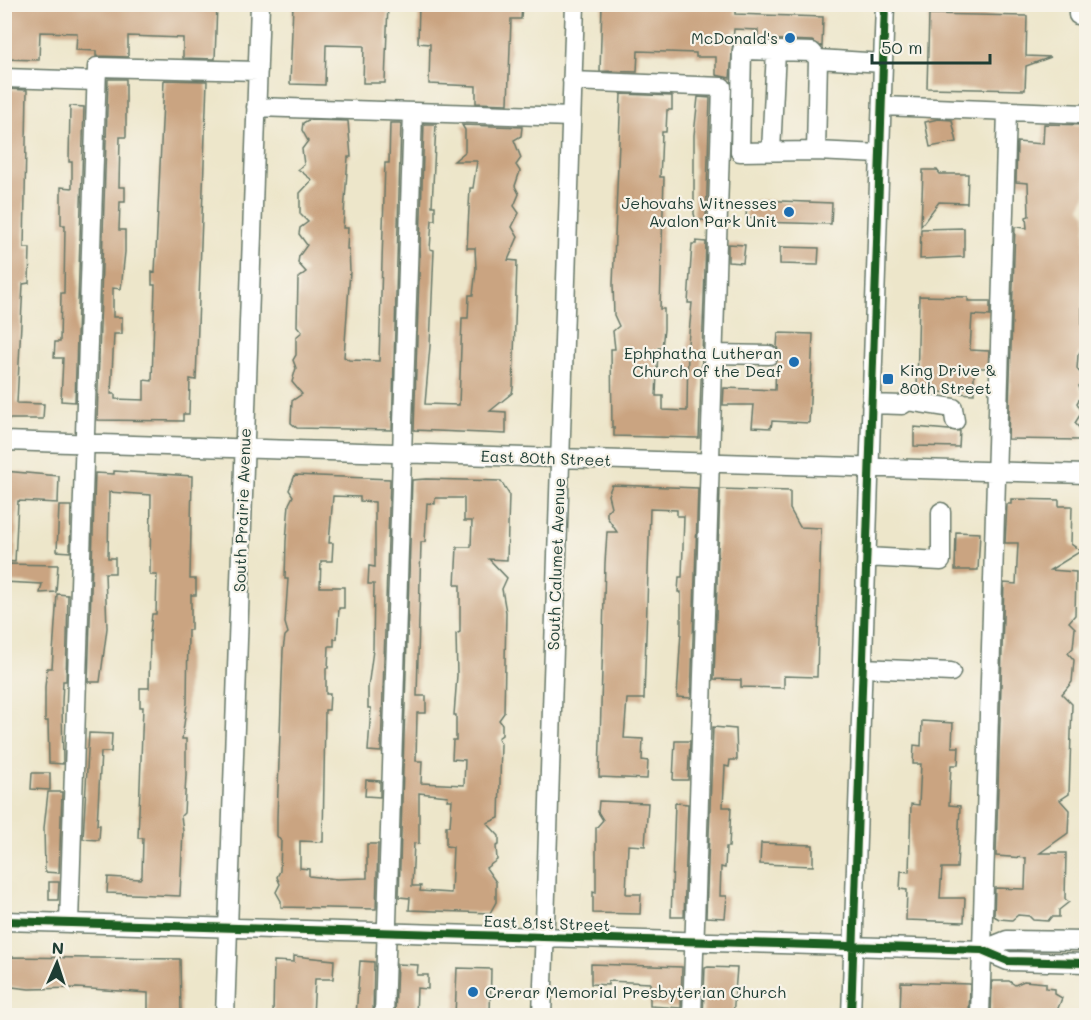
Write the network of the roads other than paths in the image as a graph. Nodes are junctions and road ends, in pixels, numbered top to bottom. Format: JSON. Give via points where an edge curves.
{"nodes":[{"id":1,"x":260,"y":4,"type":"edge"},
{"id":2,"x":575,"y":4,"type":"edge"},
{"id":3,"x":885,"y":4,"type":"edge"},
{"id":4,"x":776,"y":51,"type":"junction"},
{"id":5,"x":818,"y":59,"type":"junction"},
{"id":6,"x":883,"y":63,"type":"junction"},
{"id":7,"x":258,"y":71,"type":"junction"},
{"id":8,"x":4,"y":78,"type":"edge"},
{"id":9,"x":96,"y":81,"type":"junction"},
{"id":10,"x":572,"y":81,"type":"junction"},
{"id":11,"x":882,"y":106,"type":"junction"},
{"id":12,"x":256,"y":107,"type":"junction"},
{"id":13,"x":1078,"y":110,"type":"edge"},
{"id":14,"x":1007,"y":111,"type":"junction"},
{"id":15,"x":413,"y":112,"type":"junction"},
{"id":16,"x":571,"y":117,"type":"junction"},
{"id":17,"x":771,"y":151,"type":"junction"},
{"id":18,"x":816,"y":151,"type":"junction"},
{"id":19,"x":880,"y":154,"type":"junction"},
{"id":20,"x":713,"y":354,"type":"junction"},
{"id":21,"x":769,"y":356,"type":"dead end"},
{"id":22,"x":872,"y":404,"type":"junction"},
{"id":23,"x":955,"y":421,"type":"dead end"},
{"id":24,"x":4,"y":441,"type":"edge"},
{"id":25,"x":85,"y":444,"type":"junction"},
{"id":26,"x":244,"y":448,"type":"junction"},
{"id":27,"x":401,"y":453,"type":"junction"},
{"id":28,"x":559,"y":458,"type":"junction"},
{"id":29,"x":710,"y":463,"type":"junction"},
{"id":30,"x":869,"y":467,"type":"junction"},
{"id":31,"x":996,"y":471,"type":"junction"},
{"id":32,"x":1086,"y":474,"type":"edge"},
{"id":33,"x":941,"y":512,"type":"dead end"},
{"id":34,"x":866,"y":557,"type":"junction"},
{"id":35,"x":862,"y":668,"type":"junction"},
{"id":36,"x":951,"y":672,"type":"dead end"},
{"id":37,"x":4,"y":921,"type":"edge"},
{"id":38,"x":69,"y":923,"type":"junction"},
{"id":39,"x":228,"y":927,"type":"junction"},
{"id":40,"x":387,"y":932,"type":"junction"},
{"id":41,"x":544,"y":937,"type":"junction"},
{"id":42,"x":694,"y":941,"type":"junction"},
{"id":43,"x":1086,"y":942,"type":"edge"},
{"id":44,"x":853,"y":946,"type":"junction"},
{"id":45,"x":982,"y":950,"type":"junction"},
{"id":46,"x":1086,"y":963,"type":"edge"},
{"id":47,"x":225,"y":1016,"type":"edge"},
{"id":48,"x":384,"y":1016,"type":"edge"},
{"id":49,"x":542,"y":1016,"type":"edge"},
{"id":50,"x":692,"y":1016,"type":"edge"},
{"id":51,"x":851,"y":1016,"type":"edge"},
{"id":52,"x":980,"y":1016,"type":"edge"}],
"edges":[{"from":1,"to":7,"type":"street","name":"South Prairie Avenue"},
{"from":2,"to":10,"type":"street","name":"South Calumet Avenue"},
{"from":3,"to":6,"type":"street"},
{"from":4,"to":5,"type":"street","via":[[812,52]]},
{"from":4,"to":17,"type":"street"},
{"from":4,"to":17,"type":"street","via":[[742,50],[740,152]]},
{"from":5,"to":6,"type":"street"},
{"from":5,"to":18,"type":"street"},
{"from":6,"to":11,"type":"street"},
{"from":7,"to":9,"type":"street","via":[[97,67]]},
{"from":7,"to":12,"type":"street","name":"South Prairie Avenue"},
{"from":8,"to":9,"type":"street"},
{"from":9,"to":25,"type":"street"},
{"from":10,"to":16,"type":"street","name":"South Calumet Avenue"},
{"from":10,"to":20,"type":"street","via":[[722,87]]},
{"from":11,"to":14,"type":"street"},
{"from":11,"to":19,"type":"street"},
{"from":12,"to":15,"type":"street"},
{"from":12,"to":26,"type":"street","name":"South Prairie Avenue"},
{"from":13,"to":14,"type":"street"},
{"from":14,"to":31,"type":"street"},
{"from":15,"to":16,"type":"street"},
{"from":15,"to":27,"type":"street"},
{"from":16,"to":28,"type":"street","name":"South Calumet Avenue"},
{"from":17,"to":18,"type":"street"},
{"from":18,"to":19,"type":"street"},
{"from":19,"to":22,"type":"street"},
{"from":20,"to":21,"type":"street"},
{"from":20,"to":29,"type":"street"},
{"from":22,"to":23,"type":"street","via":[[902,405],[908,401],[953,408]]},
{"from":22,"to":30,"type":"street"},
{"from":24,"to":25,"type":"street","name":"East 80th Street"},
{"from":25,"to":26,"type":"street","name":"East 80th Street"},
{"from":25,"to":38,"type":"street"},
{"from":26,"to":27,"type":"street","name":"East 80th Street"},
{"from":26,"to":39,"type":"street","name":"South Prairie Avenue"},
{"from":27,"to":28,"type":"street","name":"East 80th Street"},
{"from":27,"to":40,"type":"street"},
{"from":28,"to":29,"type":"street","name":"East 80th Street"},
{"from":28,"to":41,"type":"street","name":"South Calumet Avenue"},
{"from":29,"to":30,"type":"street","name":"East 80th Street"},
{"from":29,"to":42,"type":"street"},
{"from":30,"to":31,"type":"street","name":"East 80th Street"},
{"from":30,"to":34,"type":"street"},
{"from":31,"to":32,"type":"street","name":"East 80th Street"},
{"from":31,"to":45,"type":"street"},
{"from":33,"to":34,"type":"street","via":[[941,561]]},
{"from":34,"to":35,"type":"street"},
{"from":35,"to":36,"type":"street"},
{"from":35,"to":44,"type":"street"},
{"from":37,"to":38,"type":"street","name":"East 81st Street"},
{"from":38,"to":39,"type":"street","name":"East 81st Street"},
{"from":39,"to":40,"type":"street","name":"East 81st Street"},
{"from":39,"to":47,"type":"street","name":"South Prairie Avenue"},
{"from":40,"to":41,"type":"street","name":"East 81st Street"},
{"from":40,"to":48,"type":"street"},
{"from":41,"to":42,"type":"street","name":"East 81st Street"},
{"from":41,"to":49,"type":"street","name":"South Calumet Avenue"},
{"from":42,"to":44,"type":"street","name":"East 81st Street"},
{"from":42,"to":50,"type":"street"},
{"from":43,"to":45,"type":"street","name":"East 81st Street","via":[[1007,940]]},
{"from":44,"to":45,"type":"street","name":"East 81st Street"},
{"from":44,"to":51,"type":"street"},
{"from":45,"to":46,"type":"street","name":"East 81st Street","via":[[1008,961]]},
{"from":45,"to":52,"type":"street"}]}
